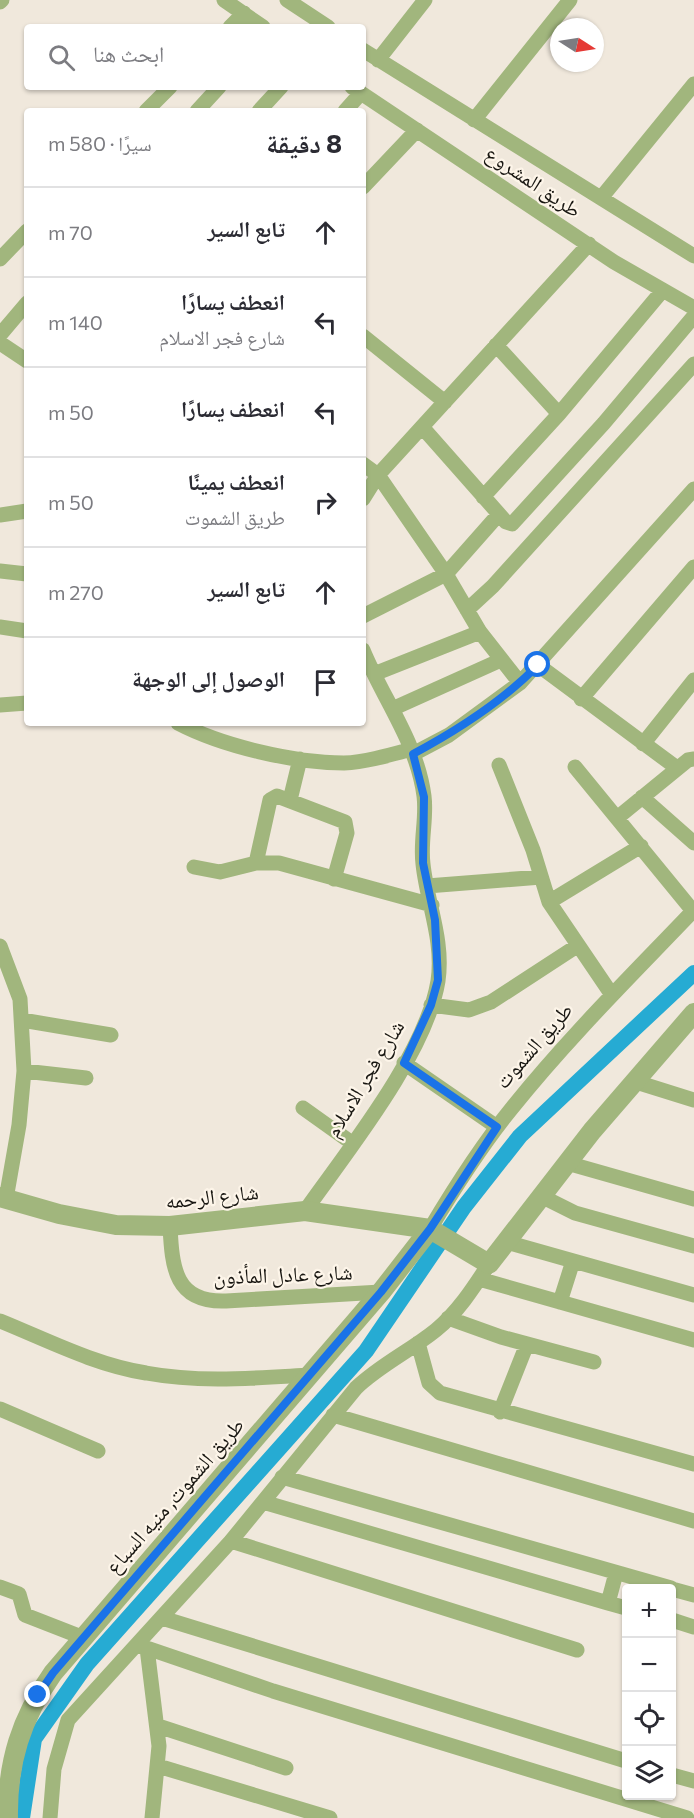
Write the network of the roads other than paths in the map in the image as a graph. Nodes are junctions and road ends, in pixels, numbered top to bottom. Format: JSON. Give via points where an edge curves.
{"nodes":[{"id":1,"x":224,"y":0,"type":"edge"},
{"id":2,"x":287,"y":0,"type":"edge"},
{"id":3,"x":425,"y":0,"type":"edge"},
{"id":4,"x":570,"y":0,"type":"edge"},
{"id":5,"x":244,"y":13,"type":"junction"},
{"id":6,"x":233,"y":24,"type":"edge"},
{"id":7,"x":259,"y":24,"type":"edge"},
{"id":8,"x":323,"y":24,"type":"edge"},
{"id":9,"x":366,"y":52,"type":"edge"},
{"id":10,"x":378,"y":60,"type":"junction"},
{"id":11,"x":694,"y":84,"type":"edge"},
{"id":12,"x":167,"y":90,"type":"edge"},
{"id":13,"x":216,"y":90,"type":"edge"},
{"id":14,"x":278,"y":90,"type":"edge"},
{"id":15,"x":357,"y":90,"type":"edge"},
{"id":16,"x":149,"y":108,"type":"edge"},
{"id":17,"x":199,"y":108,"type":"edge"},
{"id":18,"x":262,"y":108,"type":"edge"},
{"id":19,"x":347,"y":108,"type":"edge"},
{"id":20,"x":474,"y":120,"type":"junction"},
{"id":21,"x":417,"y":130,"type":"junction"},
{"id":22,"x":366,"y":184,"type":"edge"},
{"id":23,"x":601,"y":198,"type":"junction"},
{"id":24,"x":24,"y":234,"type":"edge"},
{"id":25,"x":589,"y":244,"type":"junction"},
{"id":26,"x":694,"y":256,"type":"edge"},
{"id":27,"x":0,"y":259,"type":"edge"},
{"id":28,"x":663,"y":290,"type":"junction"},
{"id":29,"x":24,"y":308,"type":"edge"},
{"id":30,"x":694,"y":308,"type":"edge"},
{"id":31,"x":694,"y":316,"type":"edge"},
{"id":32,"x":366,"y":338,"type":"edge"},
{"id":33,"x":1,"y":343,"type":"edge"},
{"id":34,"x":496,"y":345,"type":"junction"},
{"id":35,"x":24,"y":359,"type":"edge"},
{"id":36,"x":694,"y":364,"type":"edge"},
{"id":37,"x":445,"y":402,"type":"junction"},
{"id":38,"x":612,"y":413,"type":"junction"},
{"id":39,"x":559,"y":414,"type":"junction"},
{"id":40,"x":423,"y":428,"type":"junction"},
{"id":41,"x":633,"y":431,"type":"junction"},
{"id":42,"x":366,"y":466,"type":"edge"},
{"id":43,"x":378,"y":475,"type":"junction"},
{"id":44,"x":694,"y":489,"type":"edge"},
{"id":45,"x":366,"y":494,"type":"edge"},
{"id":46,"x":483,"y":496,"type":"junction"},
{"id":47,"x":24,"y":511,"type":"edge"},
{"id":48,"x":499,"y":514,"type":"junction"},
{"id":49,"x":0,"y":515,"type":"edge"},
{"id":50,"x":694,"y":567,"type":"edge"},
{"id":51,"x":0,"y":571,"type":"edge"},
{"id":52,"x":24,"y":574,"type":"edge"},
{"id":53,"x":446,"y":574,"type":"junction"},
{"id":54,"x":466,"y":610,"type":"junction"},
{"id":55,"x":366,"y":614,"type":"edge"},
{"id":56,"x":0,"y":627,"type":"edge"},
{"id":57,"x":24,"y":631,"type":"edge"},
{"id":58,"x":480,"y":632,"type":"junction"},
{"id":59,"x":501,"y":660,"type":"junction"},
{"id":60,"x":367,"y":662,"type":"edge"},
{"id":61,"x":538,"y":665,"type":"junction"},
{"id":62,"x":520,"y":683,"type":"junction"},
{"id":63,"x":693,"y":685,"type":"edge"},
{"id":64,"x":581,"y":699,"type":"junction"},
{"id":65,"x":24,"y":703,"type":"edge"},
{"id":66,"x":0,"y":705,"type":"edge"},
{"id":67,"x":392,"y":709,"type":"junction"},
{"id":68,"x":185,"y":726,"type":"edge"},
{"id":69,"x":643,"y":744,"type":"junction"},
{"id":70,"x":412,"y":751,"type":"junction"},
{"id":71,"x":300,"y":759,"type":"junction"},
{"id":72,"x":694,"y":759,"type":"edge"},
{"id":73,"x":499,"y":765,"type":"dead end"},
{"id":74,"x":575,"y":767,"type":"dead end"},
{"id":75,"x":677,"y":768,"type":"junction"},
{"id":76,"x":642,"y":797,"type":"junction"},
{"id":77,"x":291,"y":800,"type":"junction"},
{"id":78,"x":617,"y":818,"type":"junction"},
{"id":79,"x":694,"y":843,"type":"edge"},
{"id":80,"x":641,"y":846,"type":"junction"},
{"id":81,"x":256,"y":863,"type":"junction"},
{"id":82,"x":194,"y":867,"type":"dead end"},
{"id":83,"x":541,"y":877,"type":"junction"},
{"id":84,"x":334,"y":879,"type":"junction"},
{"id":85,"x":427,"y":886,"type":"junction"},
{"id":86,"x":549,"y":902,"type":"junction"},
{"id":87,"x":432,"y":905,"type":"junction"},
{"id":88,"x":694,"y":911,"type":"edge"},
{"id":89,"x":0,"y":946,"type":"edge"},
{"id":90,"x":577,"y":946,"type":"junction"},
{"id":91,"x":612,"y":995,"type":"junction"},
{"id":92,"x":431,"y":1005,"type":"junction"},
{"id":93,"x":694,"y":1013,"type":"edge"},
{"id":94,"x":22,"y":1020,"type":"junction"},
{"id":95,"x":111,"y":1035,"type":"dead end"},
{"id":96,"x":404,"y":1063,"type":"junction"},
{"id":97,"x":24,"y":1071,"type":"junction"},
{"id":98,"x":86,"y":1078,"type":"dead end"},
{"id":99,"x":633,"y":1081,"type":"junction"},
{"id":100,"x":694,"y":1100,"type":"edge"},
{"id":101,"x":303,"y":1108,"type":"dead end"},
{"id":102,"x":497,"y":1127,"type":"junction"},
{"id":103,"x":352,"y":1143,"type":"junction"},
{"id":104,"x":567,"y":1163,"type":"junction"},
{"id":105,"x":541,"y":1196,"type":"junction"},
{"id":106,"x":3,"y":1198,"type":"edge"},
{"id":107,"x":694,"y":1199,"type":"edge"},
{"id":108,"x":305,"y":1211,"type":"junction"},
{"id":109,"x":170,"y":1226,"type":"junction"},
{"id":110,"x":434,"y":1231,"type":"junction"},
{"id":111,"x":506,"y":1242,"type":"junction"},
{"id":112,"x":694,"y":1246,"type":"edge"},
{"id":113,"x":573,"y":1261,"type":"junction"},
{"id":114,"x":484,"y":1271,"type":"junction"},
{"id":115,"x":381,"y":1292,"type":"junction"},
{"id":116,"x":694,"y":1295,"type":"edge"},
{"id":117,"x":560,"y":1302,"type":"junction"},
{"id":118,"x":448,"y":1318,"type":"junction"},
{"id":119,"x":0,"y":1321,"type":"edge"},
{"id":120,"x":694,"y":1340,"type":"edge"},
{"id":121,"x":418,"y":1343,"type":"junction"},
{"id":122,"x":527,"y":1344,"type":"junction"},
{"id":123,"x":594,"y":1362,"type":"dead end"},
{"id":124,"x":310,"y":1375,"type":"junction"},
{"id":125,"x":0,"y":1409,"type":"edge"},
{"id":126,"x":500,"y":1412,"type":"junction"},
{"id":127,"x":333,"y":1415,"type":"junction"},
{"id":128,"x":98,"y":1451,"type":"dead end"},
{"id":129,"x":694,"y":1464,"type":"edge"},
{"id":130,"x":282,"y":1477,"type":"junction"},
{"id":131,"x":263,"y":1502,"type":"junction"},
{"id":132,"x":694,"y":1521,"type":"edge"},
{"id":133,"x":231,"y":1541,"type":"junction"},
{"id":134,"x":616,"y":1573,"type":"junction"},
{"id":135,"x":656,"y":1584,"type":"edge"},
{"id":136,"x":0,"y":1587,"type":"edge"},
{"id":137,"x":676,"y":1590,"type":"edge"},
{"id":138,"x":694,"y":1595,"type":"edge"},
{"id":139,"x":608,"y":1603,"type":"junction"},
{"id":140,"x":622,"y":1607,"type":"edge"},
{"id":141,"x":162,"y":1618,"type":"junction"},
{"id":142,"x":676,"y":1621,"type":"edge"},
{"id":143,"x":694,"y":1626,"type":"edge"},
{"id":144,"x":84,"y":1638,"type":"junction"},
{"id":145,"x":142,"y":1647,"type":"junction"},
{"id":146,"x":577,"y":1650,"type":"dead end"},
{"id":147,"x":158,"y":1726,"type":"junction"},
{"id":148,"x":622,"y":1759,"type":"edge"},
{"id":149,"x":158,"y":1766,"type":"junction"},
{"id":150,"x":286,"y":1768,"type":"dead end"},
{"id":151,"x":676,"y":1776,"type":"edge"},
{"id":152,"x":694,"y":1781,"type":"edge"},
{"id":153,"x":622,"y":1792,"type":"edge"},
{"id":154,"x":648,"y":1800,"type":"edge"},
{"id":155,"x":8,"y":1818,"type":"edge"},
{"id":156,"x":50,"y":1818,"type":"edge"},
{"id":157,"x":152,"y":1818,"type":"edge"},
{"id":158,"x":330,"y":1818,"type":"edge"},
{"id":159,"x":687,"y":1818,"type":"edge"}],
"edges":[{"from":1,"to":5,"type":"street"},
{"from":2,"to":8,"type":"street"},
{"from":3,"to":10,"type":"street"},
{"from":4,"to":20,"type":"street"},
{"from":5,"to":6,"type":"street"},
{"from":5,"to":7,"type":"street"},
{"from":9,"to":10,"type":"street","name":"طريق المشروع"},
{"from":10,"to":20,"type":"street","name":"طريق المشروع"},
{"from":11,"to":23,"type":"street"},
{"from":12,"to":16,"type":"street"},
{"from":13,"to":17,"type":"street"},
{"from":14,"to":18,"type":"street"},
{"from":15,"to":19,"type":"street"},
{"from":15,"to":21,"type":"street","name":"طريق المشروع"},
{"from":20,"to":23,"type":"street","name":"طريق المشروع"},
{"from":21,"to":22,"type":"street"},
{"from":21,"to":25,"type":"street","name":"طريق المشروع"},
{"from":23,"to":26,"type":"street","name":"طريق المشروع"},
{"from":24,"to":27,"type":"street"},
{"from":25,"to":28,"type":"street","name":"طريق المشروع"},
{"from":25,"to":34,"type":"street"},
{"from":28,"to":30,"type":"street","name":"طريق المشروع"},
{"from":28,"to":39,"type":"street"},
{"from":29,"to":33,"type":"street"},
{"from":31,"to":38,"type":"street"},
{"from":32,"to":37,"type":"street"},
{"from":33,"to":35,"type":"street"},
{"from":34,"to":37,"type":"street"},
{"from":34,"to":39,"type":"street"},
{"from":36,"to":41,"type":"street"},
{"from":37,"to":40,"type":"street"},
{"from":38,"to":41,"type":"street"},
{"from":38,"to":48,"type":"street","via":[[517,520],[509,524]]},
{"from":39,"to":46,"type":"street"},
{"from":40,"to":43,"type":"street"},
{"from":40,"to":46,"type":"street"},
{"from":41,"to":54,"type":"street"},
{"from":42,"to":43,"type":"street"},
{"from":43,"to":45,"type":"street"},
{"from":43,"to":53,"type":"street"},
{"from":44,"to":61,"type":"street"},
{"from":46,"to":48,"type":"street"},
{"from":47,"to":49,"type":"street"},
{"from":48,"to":53,"type":"street"},
{"from":50,"to":64,"type":"street"},
{"from":51,"to":52,"type":"street"},
{"from":53,"to":54,"type":"street"},
{"from":53,"to":55,"type":"street"},
{"from":54,"to":58,"type":"street"},
{"from":56,"to":57,"type":"street"},
{"from":58,"to":59,"type":"street"},
{"from":58,"to":60,"type":"street"},
{"from":59,"to":62,"type":"street"},
{"from":59,"to":67,"type":"street"},
{"from":60,"to":67,"type":"street","name":"شارع فجر الاسلام"},
{"from":61,"to":62,"type":"street"},
{"from":61,"to":64,"type":"street"},
{"from":62,"to":70,"type":"street","via":[[449,735]]},
{"from":63,"to":69,"type":"street"},
{"from":64,"to":69,"type":"street"},
{"from":65,"to":66,"type":"street"},
{"from":67,"to":70,"type":"street","name":"شارع فجر الاسلام"},
{"from":68,"to":71,"type":"street","via":[[216,739]]},
{"from":69,"to":75,"type":"street"},
{"from":70,"to":71,"type":"street","via":[[346,763]]},
{"from":70,"to":85,"type":"street","name":"شارع فجر الاسلام","via":[[424,797],[423,863]]},
{"from":71,"to":77,"type":"street"},
{"from":72,"to":75,"type":"street"},
{"from":73,"to":83,"type":"street"},
{"from":74,"to":78,"type":"street"},
{"from":75,"to":76,"type":"street"},
{"from":76,"to":78,"type":"street"},
{"from":76,"to":79,"type":"street"},
{"from":77,"to":81,"type":"street","via":[[277,796],[270,800]]},
{"from":77,"to":84,"type":"street","via":[[345,822],[347,833]]},
{"from":78,"to":80,"type":"street"},
{"from":80,"to":86,"type":"street"},
{"from":80,"to":88,"type":"street"},
{"from":81,"to":82,"type":"street","via":[[220,872]]},
{"from":81,"to":84,"type":"street","via":[[279,863]]},
{"from":83,"to":85,"type":"street"},
{"from":83,"to":86,"type":"street"},
{"from":84,"to":87,"type":"street"},
{"from":85,"to":87,"type":"street","name":"شارع فجر الاسلام"},
{"from":86,"to":90,"type":"street"},
{"from":87,"to":92,"type":"street","name":"شارع فجر الاسلام","via":[[438,969]]},
{"from":88,"to":91,"type":"street","name":"طريق الشموت"},
{"from":89,"to":94,"type":"street","via":[[20,999]]},
{"from":90,"to":91,"type":"street"},
{"from":90,"to":92,"type":"street","via":[[491,1002],[469,1010]]},
{"from":91,"to":102,"type":"street","name":"طريق الشموت"},
{"from":92,"to":96,"type":"street","name":"شارع فجر الاسلام"},
{"from":93,"to":99,"type":"street"},
{"from":94,"to":95,"type":"street"},
{"from":94,"to":97,"type":"street"},
{"from":96,"to":102,"type":"street"},
{"from":96,"to":103,"type":"street","name":"شارع فجر الاسلام"},
{"from":97,"to":98,"type":"street"},
{"from":97,"to":106,"type":"street","via":[[18,1134]]},
{"from":99,"to":100,"type":"street"},
{"from":99,"to":104,"type":"street"},
{"from":101,"to":103,"type":"street"},
{"from":102,"to":110,"type":"street","name":"طريق الشموت"},
{"from":103,"to":108,"type":"street","name":"شارع فجر الاسلام"},
{"from":104,"to":105,"type":"street"},
{"from":104,"to":107,"type":"street"},
{"from":105,"to":111,"type":"street"},
{"from":105,"to":112,"type":"street","via":[[575,1213]]},
{"from":106,"to":109,"type":"street","name":"شارع الرحمه","via":[[116,1225]]},
{"from":108,"to":109,"type":"street","name":"شارع الرحمه"},
{"from":108,"to":110,"type":"street","name":"شارع الرحمه"},
{"from":109,"to":115,"type":"street","name":"شارع عادل المأذون","via":[[174,1271],[180,1283],[201,1299],[220,1302]]},
{"from":110,"to":114,"type":"street","via":[[467,1251]]},
{"from":110,"to":115,"type":"street","name":"طريق الشموت, منيه السباع"},
{"from":111,"to":113,"type":"street"},
{"from":111,"to":114,"type":"street"},
{"from":113,"to":116,"type":"street"},
{"from":113,"to":117,"type":"street"},
{"from":114,"to":117,"type":"street"},
{"from":114,"to":118,"type":"street"},
{"from":115,"to":124,"type":"street","name":"طريق الشموت, منيه السباع"},
{"from":117,"to":120,"type":"street"},
{"from":118,"to":121,"type":"street"},
{"from":118,"to":122,"type":"street"},
{"from":119,"to":124,"type":"street","via":[[95,1360],[145,1373],[195,1379]]},
{"from":121,"to":126,"type":"street","via":[[433,1389]]},
{"from":121,"to":127,"type":"street","via":[[371,1374]]},
{"from":122,"to":123,"type":"street"},
{"from":122,"to":126,"type":"street"},
{"from":124,"to":144,"type":"street","name":"طريق الشموت, منيه السباع"},
{"from":125,"to":128,"type":"street"},
{"from":126,"to":129,"type":"street"},
{"from":127,"to":130,"type":"street"},
{"from":127,"to":132,"type":"street"},
{"from":130,"to":131,"type":"street"},
{"from":130,"to":134,"type":"street"},
{"from":131,"to":133,"type":"street"},
{"from":131,"to":139,"type":"street"},
{"from":133,"to":141,"type":"street"},
{"from":133,"to":146,"type":"street"},
{"from":134,"to":135,"type":"street"},
{"from":134,"to":139,"type":"street"},
{"from":136,"to":144,"type":"street","via":[[18,1594],[25,1615]]},
{"from":137,"to":138,"type":"street"},
{"from":139,"to":140,"type":"street"},
{"from":141,"to":145,"type":"street"},
{"from":141,"to":148,"type":"street"},
{"from":142,"to":143,"type":"street"},
{"from":144,"to":155,"type":"street","name":"طريق الشموت, منيه السباع","via":[[53,1673],[23,1725],[12,1757]]},
{"from":145,"to":147,"type":"street"},
{"from":145,"to":153,"type":"street","via":[[273,1691]]},
{"from":145,"to":156,"type":"street","via":[[68,1720],[54,1769]]},
{"from":147,"to":149,"type":"street"},
{"from":147,"to":150,"type":"street"},
{"from":149,"to":157,"type":"street"},
{"from":149,"to":158,"type":"street"},
{"from":151,"to":152,"type":"street"},
{"from":154,"to":159,"type":"street"}]}
